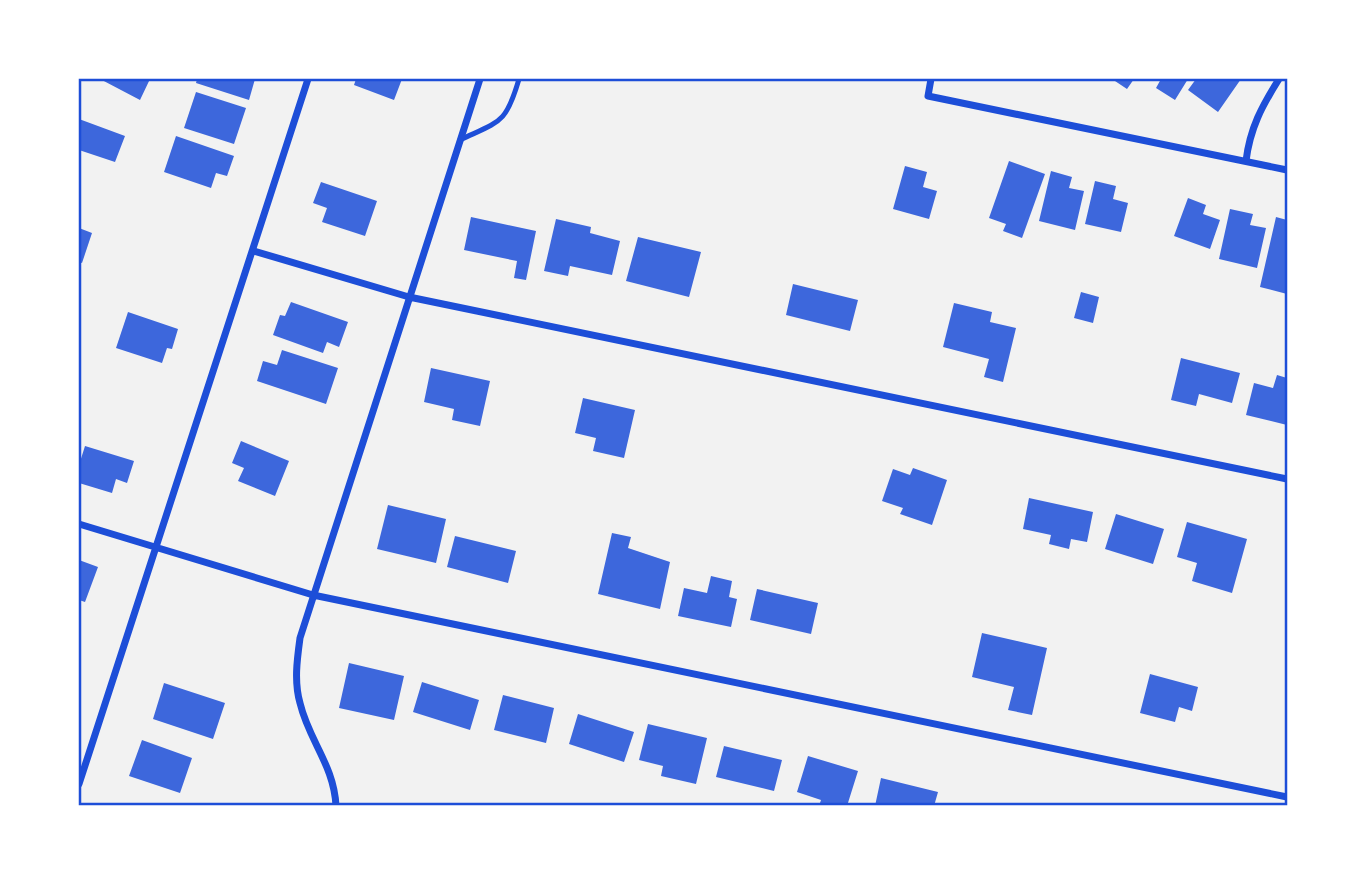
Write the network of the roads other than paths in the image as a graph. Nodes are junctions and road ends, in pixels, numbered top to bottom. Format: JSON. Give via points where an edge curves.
{"nodes":[{"id":1,"x":308,"y":79,"type":"edge"},
{"id":2,"x":480,"y":79,"type":"edge"},
{"id":3,"x":519,"y":79,"type":"edge"},
{"id":4,"x":931,"y":79,"type":"edge"},
{"id":5,"x":1279,"y":79,"type":"edge"},
{"id":6,"x":460,"y":140,"type":"junction"},
{"id":7,"x":1246,"y":161,"type":"junction"},
{"id":8,"x":1287,"y":170,"type":"edge"},
{"id":9,"x":254,"y":251,"type":"junction"},
{"id":10,"x":409,"y":297,"type":"junction"},
{"id":11,"x":1287,"y":479,"type":"edge"},
{"id":12,"x":79,"y":524,"type":"edge"},
{"id":13,"x":155,"y":550,"type":"junction"},
{"id":14,"x":313,"y":595,"type":"junction"},
{"id":15,"x":79,"y":783,"type":"edge"},
{"id":16,"x":1287,"y":797,"type":"edge"},
{"id":17,"x":336,"y":806,"type":"edge"}],
"edges":[{"from":1,"to":9,"type":"street"},
{"from":2,"to":6,"type":"street"},
{"from":3,"to":6,"type":"lane","via":[[502,120]]},
{"from":4,"to":7,"type":"street","via":[[928,96]]},
{"from":5,"to":7,"type":"street","via":[[1256,115]]},
{"from":6,"to":10,"type":"street"},
{"from":7,"to":8,"type":"street"},
{"from":9,"to":10,"type":"street"},
{"from":9,"to":13,"type":"street"},
{"from":10,"to":11,"type":"street"},
{"from":10,"to":14,"type":"street"},
{"from":12,"to":13,"type":"street"},
{"from":13,"to":14,"type":"street"},
{"from":13,"to":15,"type":"street"},
{"from":14,"to":16,"type":"street"},
{"from":14,"to":17,"type":"street","via":[[300,638],[296,678],[300,703],[328,766]]}]}
